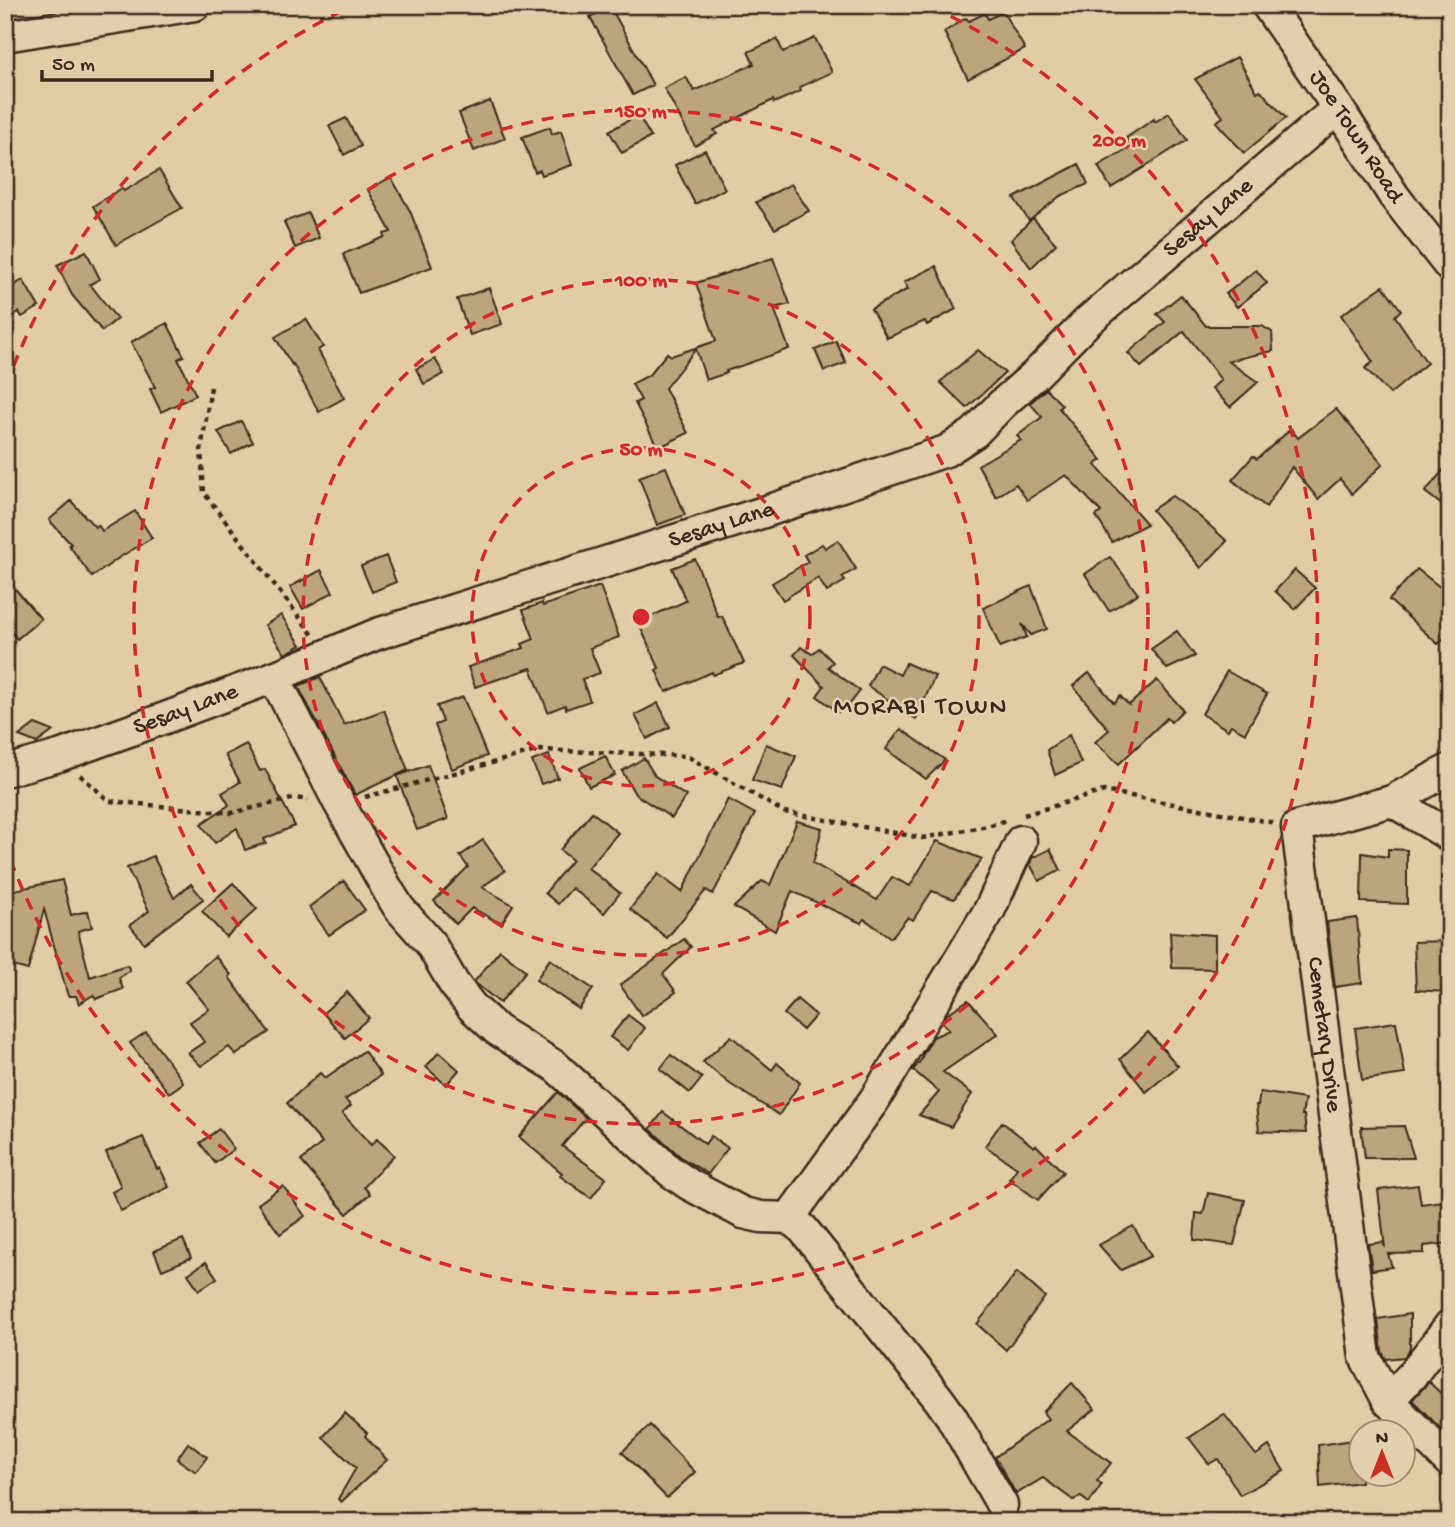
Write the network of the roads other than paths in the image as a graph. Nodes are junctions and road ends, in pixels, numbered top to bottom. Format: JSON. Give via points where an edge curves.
{"nodes":[{"id":1,"x":195,"y":5,"type":"edge"},
{"id":2,"x":1267,"y":5,"type":"edge"},
{"id":3,"x":5,"y":36,"type":"edge"},
{"id":4,"x":1338,"y":108,"type":"junction"},
{"id":5,"x":1450,"y":267,"type":"edge"},
{"id":6,"x":274,"y":677,"type":"junction"},
{"id":7,"x":1450,"y":769,"type":"edge"},
{"id":8,"x":5,"y":771,"type":"edge"},
{"id":9,"x":1392,"y":801,"type":"junction"},
{"id":10,"x":1450,"y":836,"type":"edge"},
{"id":11,"x":1021,"y":841,"type":"dead end"},
{"id":12,"x":789,"y":1218,"type":"junction"},
{"id":13,"x":1450,"y":1325,"type":"edge"},
{"id":14,"x":1388,"y":1401,"type":"junction"},
{"id":15,"x":1450,"y":1462,"type":"edge"},
{"id":16,"x":1002,"y":1505,"type":"dead end"}],
"edges":[{"from":1,"to":3,"type":"street"},
{"from":2,"to":4,"type":"street","name":"Joe Town Road"},
{"from":4,"to":5,"type":"street","name":"Joe Town Road","via":[[1394,196]]},
{"from":4,"to":6,"type":"street","name":"Sesay Lane","via":[[1087,322],[974,433],[946,450],[377,634]]},
{"from":6,"to":8,"type":"street","name":"Sesay Lane"},
{"from":6,"to":12,"type":"street","via":[[399,908],[430,943],[472,1007],[496,1030],[555,1066],[691,1185],[751,1216]]},
{"from":7,"to":9,"type":"street"},
{"from":9,"to":10,"type":"street"},
{"from":9,"to":14,"type":"street","name":"Cemetary Drive","via":[[1297,827],[1365,1357]]},
{"from":11,"to":12,"type":"street","via":[[990,909],[875,1099]]},
{"from":12,"to":16,"type":"street","via":[[803,1229],[938,1398]]},
{"from":13,"to":14,"type":"street"},
{"from":14,"to":15,"type":"street","name":"Cemetary Drive"}]}
